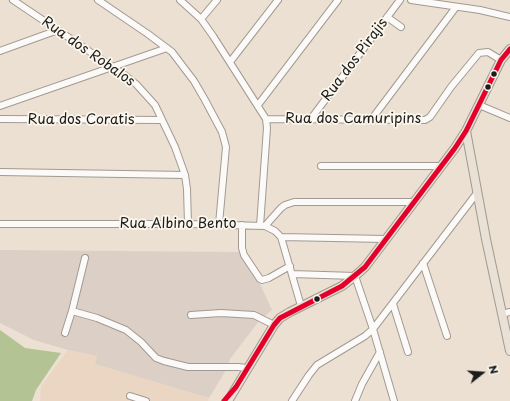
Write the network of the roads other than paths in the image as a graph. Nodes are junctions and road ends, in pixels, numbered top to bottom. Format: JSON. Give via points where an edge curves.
{"nodes":[{"id":1,"x":13,"y":0,"type":"edge"},
{"id":2,"x":98,"y":0,"type":"edge"},
{"id":3,"x":180,"y":0,"type":"edge"},
{"id":4,"x":216,"y":0,"type":"edge"},
{"id":5,"x":278,"y":0,"type":"edge"},
{"id":6,"x":338,"y":0,"type":"edge"},
{"id":7,"x":400,"y":0,"type":"edge"},
{"id":8,"x":411,"y":0,"type":"edge"},
{"id":9,"x":444,"y":2,"type":"edge"},
{"id":10,"x":456,"y":7,"type":"junction"},
{"id":11,"x":387,"y":17,"type":"junction"},
{"id":12,"x":510,"y":17,"type":"edge"},
{"id":13,"x":201,"y":20,"type":"junction"},
{"id":14,"x":401,"y":27,"type":"dead end"},
{"id":15,"x":58,"y":30,"type":"junction"},
{"id":16,"x":167,"y":48,"type":"junction"},
{"id":17,"x":510,"y":49,"type":"edge"},
{"id":18,"x":0,"y":51,"type":"edge"},
{"id":19,"x":501,"y":60,"type":"junction"},
{"id":20,"x":230,"y":62,"type":"junction"},
{"id":21,"x":113,"y":67,"type":"junction"},
{"id":22,"x":479,"y":105,"type":"junction"},
{"id":23,"x":0,"y":106,"type":"edge"},
{"id":24,"x":258,"y":106,"type":"junction"},
{"id":25,"x":510,"y":118,"type":"edge"},
{"id":26,"x":0,"y":119,"type":"edge"},
{"id":27,"x":266,"y":119,"type":"junction"},
{"id":28,"x":162,"y":120,"type":"junction"},
{"id":29,"x":310,"y":120,"type":"junction"},
{"id":30,"x":371,"y":120,"type":"junction"},
{"id":31,"x":466,"y":131,"type":"junction"},
{"id":32,"x":321,"y":166,"type":"dead end"},
{"id":33,"x":442,"y":166,"type":"junction"},
{"id":34,"x":0,"y":172,"type":"edge"},
{"id":35,"x":185,"y":175,"type":"junction"},
{"id":36,"x":477,"y":193,"type":"junction"},
{"id":37,"x":414,"y":202,"type":"junction"},
{"id":38,"x":0,"y":224,"type":"edge"},
{"id":39,"x":188,"y":224,"type":"junction"},
{"id":40,"x":219,"y":224,"type":"junction"},
{"id":41,"x":242,"y":225,"type":"junction"},
{"id":42,"x":263,"y":226,"type":"junction"},
{"id":43,"x":281,"y":237,"type":"junction"},
{"id":44,"x":386,"y":239,"type":"junction"},
{"id":45,"x":85,"y":258,"type":"dead end"},
{"id":46,"x":423,"y":263,"type":"junction"},
{"id":47,"x":290,"y":266,"type":"junction"},
{"id":48,"x":292,"y":274,"type":"junction"},
{"id":49,"x":356,"y":276,"type":"junction"},
{"id":50,"x":393,"y":304,"type":"junction"},
{"id":51,"x":301,"y":306,"type":"junction"},
{"id":52,"x":72,"y":311,"type":"junction"},
{"id":53,"x":506,"y":313,"type":"edge"},
{"id":54,"x":191,"y":315,"type":"dead end"},
{"id":55,"x":274,"y":325,"type":"junction"},
{"id":56,"x":374,"y":329,"type":"junction"},
{"id":57,"x":65,"y":333,"type":"dead end"},
{"id":58,"x":447,"y":336,"type":"dead end"},
{"id":59,"x":510,"y":351,"type":"edge"},
{"id":60,"x":380,"y":352,"type":"junction"},
{"id":61,"x":408,"y":352,"type":"dead end"},
{"id":62,"x":247,"y":368,"type":"junction"},
{"id":63,"x":236,"y":387,"type":"junction"},
{"id":64,"x":130,"y":396,"type":"dead end"},
{"id":65,"x":146,"y":401,"type":"edge"},
{"id":66,"x":224,"y":401,"type":"edge"},
{"id":67,"x":228,"y":401,"type":"edge"},
{"id":68,"x":292,"y":401,"type":"edge"},
{"id":69,"x":355,"y":401,"type":"edge"},
{"id":70,"x":394,"y":401,"type":"edge"}],
"edges":[{"from":1,"to":15,"type":"street","name":"Rua dos Robalos"},
{"from":2,"to":16,"type":"street"},
{"from":3,"to":13,"type":"street"},
{"from":4,"to":13,"type":"street"},
{"from":5,"to":20,"type":"street"},
{"from":6,"to":24,"type":"street"},
{"from":7,"to":11,"type":"street","name":"Rua dos Pirajis"},
{"from":8,"to":9,"type":"street"},
{"from":9,"to":10,"type":"street"},
{"from":10,"to":12,"type":"street"},
{"from":10,"to":30,"type":"street"},
{"from":11,"to":14,"type":"street"},
{"from":11,"to":29,"type":"street","name":"Rua dos Pirajis"},
{"from":13,"to":20,"type":"street"},
{"from":15,"to":18,"type":"street"},
{"from":15,"to":21,"type":"street","name":"Rua dos Robalos"},
{"from":16,"to":21,"type":"street"},
{"from":16,"to":40,"type":"street","via":[[194,81],[225,139]]},
{"from":17,"to":19,"type":"main road"},
{"from":19,"to":22,"type":"main road"},
{"from":19,"to":30,"type":"street","name":"Rua dos Camuripins","via":[[488,52],[479,52],[428,119]]},
{"from":20,"to":24,"type":"street"},
{"from":21,"to":23,"type":"street"},
{"from":21,"to":28,"type":"street","name":"Rua dos Robalos","via":[[145,93],[155,105]]},
{"from":22,"to":25,"type":"street"},
{"from":22,"to":31,"type":"main road"},
{"from":24,"to":27,"type":"street"},
{"from":26,"to":28,"type":"street","name":"Rua dos Coratis"},
{"from":27,"to":29,"type":"street","name":"Rua dos Camuripins"},
{"from":27,"to":42,"type":"street"},
{"from":28,"to":35,"type":"street","name":"Rua dos Robalos"},
{"from":29,"to":30,"type":"street","name":"Rua dos Camuripins"},
{"from":31,"to":33,"type":"main road"},
{"from":31,"to":36,"type":"main road"},
{"from":32,"to":33,"type":"street"},
{"from":33,"to":37,"type":"main road"},
{"from":34,"to":35,"type":"street"},
{"from":35,"to":39,"type":"street","name":"Rua dos Robalos"},
{"from":36,"to":46,"type":"street"},
{"from":36,"to":53,"type":"main road"},
{"from":37,"to":42,"type":"street","via":[[294,202],[285,205]]},
{"from":37,"to":44,"type":"main road"},
{"from":38,"to":39,"type":"street","name":"Rua Albino Bento"},
{"from":39,"to":40,"type":"street","name":"Rua Albino Bento"},
{"from":40,"to":41,"type":"street","name":"Rua Albino Bento"},
{"from":41,"to":42,"type":"street","name":"Rua Albino Bento"},
{"from":41,"to":47,"type":"street","via":[[244,255],[260,279],[268,278]]},
{"from":42,"to":43,"type":"street"},
{"from":43,"to":44,"type":"street"},
{"from":43,"to":47,"type":"street"},
{"from":44,"to":49,"type":"main road"},
{"from":45,"to":52,"type":"street"},
{"from":46,"to":50,"type":"street"},
{"from":46,"to":58,"type":"street"},
{"from":47,"to":48,"type":"street"},
{"from":48,"to":49,"type":"street"},
{"from":48,"to":51,"type":"street"},
{"from":49,"to":51,"type":"main road","via":[[331,292]]},
{"from":49,"to":56,"type":"street"},
{"from":50,"to":56,"type":"street"},
{"from":50,"to":61,"type":"street"},
{"from":51,"to":55,"type":"main road","via":[[280,318]]},
{"from":52,"to":57,"type":"street"},
{"from":52,"to":62,"type":"street","via":[[126,330],[156,358],[164,361],[188,368]]},
{"from":53,"to":59,"type":"main road"},
{"from":54,"to":55,"type":"street","via":[[254,315]]},
{"from":55,"to":62,"type":"main road"},
{"from":56,"to":60,"type":"street"},
{"from":56,"to":68,"type":"street","via":[[317,365]]},
{"from":60,"to":69,"type":"street"},
{"from":60,"to":70,"type":"street"},
{"from":62,"to":63,"type":"main road"},
{"from":63,"to":66,"type":"main road"},
{"from":63,"to":67,"type":"main road"},
{"from":64,"to":65,"type":"street"}]}
